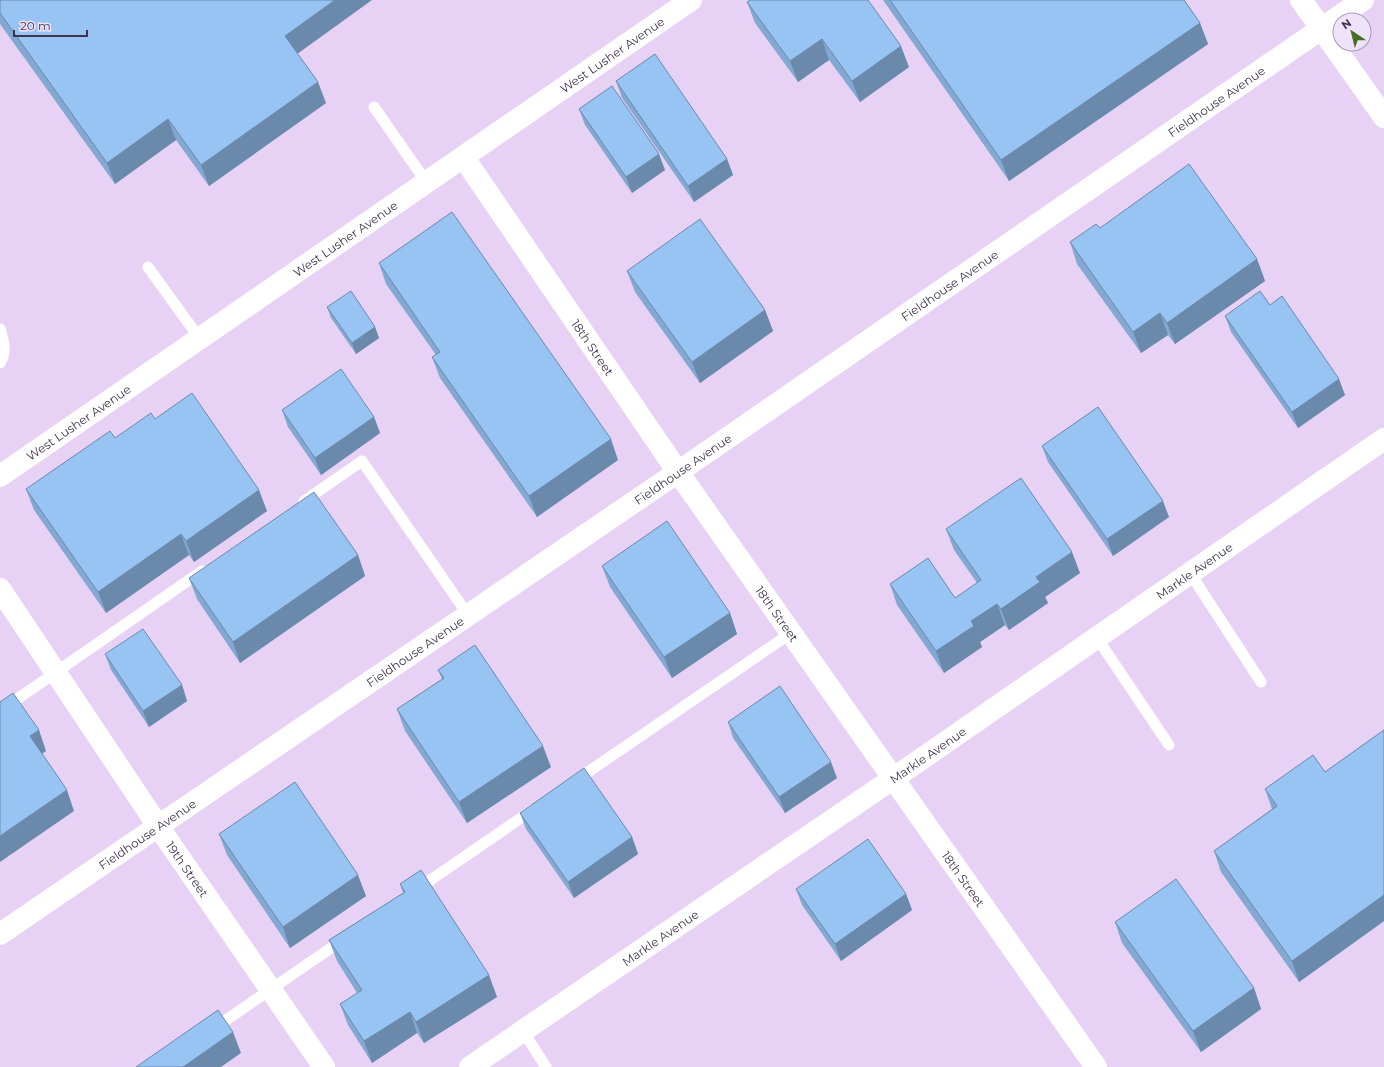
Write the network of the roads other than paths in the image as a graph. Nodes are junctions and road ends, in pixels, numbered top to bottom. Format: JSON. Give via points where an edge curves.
{"nodes":[{"id":1,"x":1301,"y":0,"type":"edge"},
{"id":2,"x":1364,"y":0,"type":"edge"},
{"id":3,"x":688,"y":1,"type":"edge"},
{"id":4,"x":1322,"y":29,"type":"junction"},
{"id":5,"x":374,"y":107,"type":"dead end"},
{"id":6,"x":1384,"y":117,"type":"edge"},
{"id":7,"x":464,"y":158,"type":"junction"},
{"id":8,"x":427,"y":183,"type":"junction"},
{"id":9,"x":148,"y":267,"type":"dead end"},
{"id":10,"x":0,"y":329,"type":"edge"},
{"id":11,"x":200,"y":339,"type":"junction"},
{"id":12,"x":0,"y":363,"type":"edge"},
{"id":13,"x":1384,"y":440,"type":"edge"},
{"id":14,"x":678,"y":472,"type":"junction"},
{"id":15,"x":0,"y":476,"type":"edge"},
{"id":16,"x":297,"y":506,"type":"edge"},
{"id":17,"x":212,"y":564,"type":"edge"},
{"id":18,"x":1190,"y":573,"type":"junction"},
{"id":19,"x":0,"y":589,"type":"edge"},
{"id":20,"x":468,"y":615,"type":"junction"},
{"id":21,"x":791,"y":633,"type":"junction"},
{"id":22,"x":1097,"y":638,"type":"junction"},
{"id":23,"x":55,"y":672,"type":"junction"},
{"id":24,"x":1261,"y":682,"type":"dead end"},
{"id":25,"x":0,"y":711,"type":"edge"},
{"id":26,"x":1168,"y":745,"type":"dead end"},
{"id":27,"x":894,"y":778,"type":"junction"},
{"id":28,"x":567,"y":786,"type":"edge"},
{"id":29,"x":541,"y":804,"type":"edge"},
{"id":30,"x":158,"y":826,"type":"junction"},
{"id":31,"x":409,"y":895,"type":"edge"},
{"id":32,"x":356,"y":931,"type":"edge"},
{"id":33,"x":0,"y":934,"type":"edge"},
{"id":34,"x":271,"y":990,"type":"junction"},
{"id":35,"x":522,"y":1031,"type":"junction"},
{"id":36,"x":202,"y":1037,"type":"edge"},
{"id":37,"x":324,"y":1067,"type":"edge"},
{"id":38,"x":470,"y":1067,"type":"edge"},
{"id":39,"x":546,"y":1067,"type":"edge"},
{"id":40,"x":1096,"y":1067,"type":"edge"}],
"edges":[{"from":1,"to":4,"type":"street"},
{"from":2,"to":4,"type":"street","name":"Fieldhouse Avenue"},
{"from":3,"to":7,"type":"street","name":"West Lusher Avenue"},
{"from":4,"to":6,"type":"street"},
{"from":4,"to":14,"type":"street","name":"Fieldhouse Avenue"},
{"from":5,"to":8,"type":"lane"},
{"from":7,"to":8,"type":"street","name":"West Lusher Avenue"},
{"from":7,"to":14,"type":"street","name":"18th Street"},
{"from":8,"to":11,"type":"street","name":"West Lusher Avenue"},
{"from":9,"to":11,"type":"lane"},
{"from":10,"to":12,"type":"lane","via":[[5,343]]},
{"from":11,"to":15,"type":"street","name":"West Lusher Avenue"},
{"from":13,"to":18,"type":"street","name":"Markle Avenue"},
{"from":14,"to":20,"type":"street","name":"Fieldhouse Avenue"},
{"from":14,"to":21,"type":"street","name":"18th Street"},
{"from":16,"to":20,"type":"lane","via":[[362,461]]},
{"from":17,"to":23,"type":"lane"},
{"from":18,"to":22,"type":"street","name":"Markle Avenue"},
{"from":18,"to":24,"type":"lane"},
{"from":19,"to":23,"type":"street","name":"19th Street"},
{"from":20,"to":30,"type":"street","name":"Fieldhouse Avenue"},
{"from":21,"to":27,"type":"street","name":"18th Street"},
{"from":21,"to":28,"type":"lane"},
{"from":22,"to":26,"type":"lane"},
{"from":22,"to":27,"type":"street","name":"Markle Avenue"},
{"from":23,"to":25,"type":"lane"},
{"from":23,"to":30,"type":"street","name":"19th Street"},
{"from":27,"to":35,"type":"street","name":"Markle Avenue"},
{"from":27,"to":40,"type":"street","name":"18th Street"},
{"from":29,"to":31,"type":"lane"},
{"from":30,"to":33,"type":"street","name":"Fieldhouse Avenue"},
{"from":30,"to":34,"type":"street","name":"19th Street"},
{"from":32,"to":34,"type":"lane"},
{"from":34,"to":36,"type":"lane"},
{"from":34,"to":37,"type":"street","name":"19th Street"},
{"from":35,"to":38,"type":"street","name":"Markle Avenue"},
{"from":35,"to":39,"type":"lane"}]}
